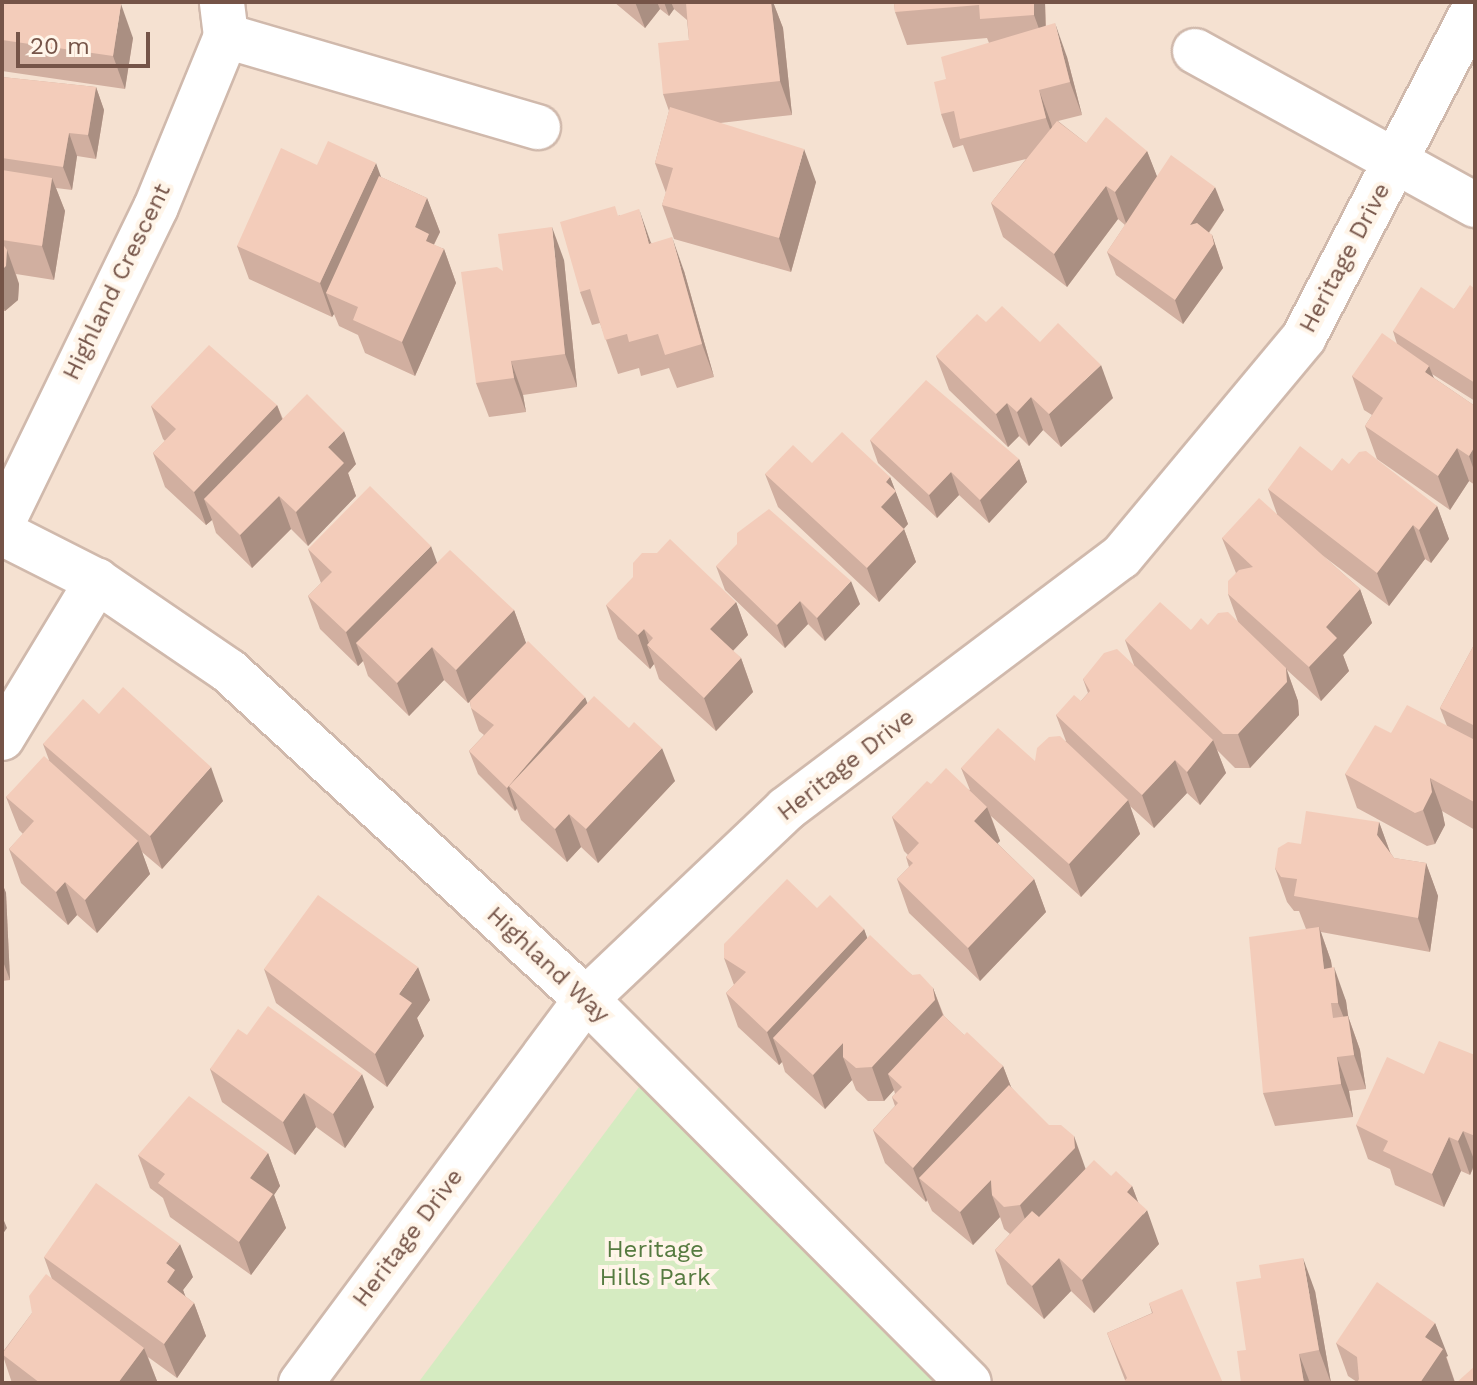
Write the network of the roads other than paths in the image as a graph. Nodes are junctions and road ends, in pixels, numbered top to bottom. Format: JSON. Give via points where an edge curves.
{"nodes":[{"id":1,"x":1475,"y":7,"type":"edge"},
{"id":2,"x":224,"y":19,"type":"edge"},
{"id":3,"x":1195,"y":51,"type":"dead end"},
{"id":4,"x":538,"y":127,"type":"dead end"},
{"id":5,"x":1395,"y":162,"type":"junction"},
{"id":6,"x":1475,"y":205,"type":"edge"},
{"id":7,"x":2,"y":524,"type":"edge"},
{"id":8,"x":2,"y":533,"type":"edge"},
{"id":9,"x":97,"y":581,"type":"junction"},
{"id":10,"x":2,"y":738,"type":"edge"},
{"id":11,"x":586,"y":999,"type":"junction"},
{"id":12,"x":301,"y":1383,"type":"edge"},
{"id":13,"x":969,"y":1383,"type":"edge"}],
"edges":[{"from":1,"to":5,"type":"street","name":"Heritage Drive"},
{"from":2,"to":4,"type":"street","name":"Highland Crescent"},
{"from":2,"to":7,"type":"street","name":"Highland Crescent","via":[[156,207]]},
{"from":3,"to":5,"type":"street","name":"Heritage Drive"},
{"from":5,"to":6,"type":"street"},
{"from":5,"to":11,"type":"street","name":"Heritage Drive","via":[[1304,337],[1121,557],[786,809]]},
{"from":8,"to":9,"type":"street","name":"Highland Way"},
{"from":9,"to":10,"type":"street"},
{"from":9,"to":11,"type":"street","name":"Highland Way","via":[[229,671]]},
{"from":11,"to":12,"type":"street","name":"Heritage Drive"},
{"from":11,"to":13,"type":"street","name":"Highland Way"}]}
